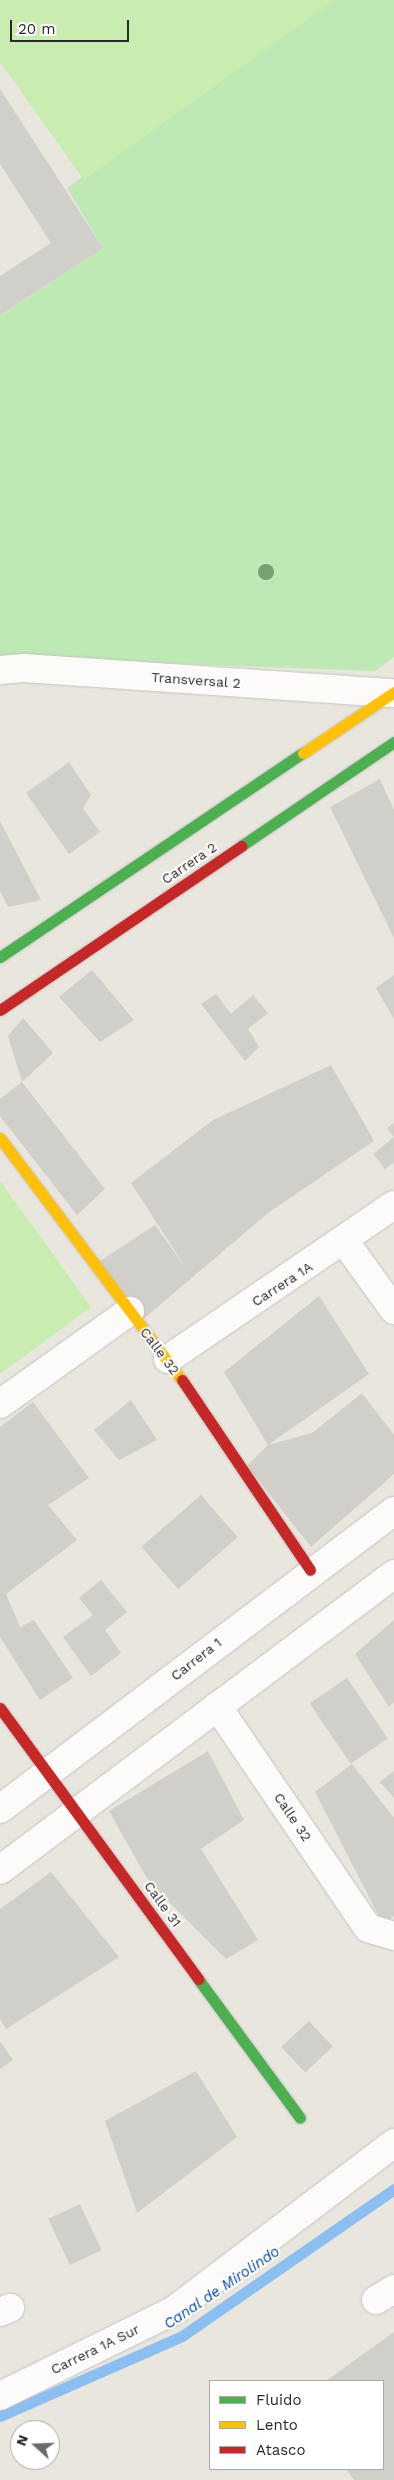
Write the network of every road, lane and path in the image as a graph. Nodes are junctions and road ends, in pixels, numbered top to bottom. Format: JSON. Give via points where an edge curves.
{"nodes":[{"id":1,"x":0,"y":670,"type":"edge"},
{"id":2,"x":393,"y":693,"type":"edge"},
{"id":3,"x":394,"y":742,"type":"edge"},
{"id":4,"x":0,"y":957,"type":"edge"},
{"id":5,"x":0,"y":1010,"type":"edge"},
{"id":6,"x":0,"y":1138,"type":"edge"},
{"id":7,"x":394,"y":1205,"type":"edge"},
{"id":8,"x":345,"y":1242,"type":"junction"},
{"id":9,"x":394,"y":1310,"type":"edge"},
{"id":10,"x":130,"y":1311,"type":"junction"},
{"id":11,"x":168,"y":1359,"type":"junction"},
{"id":12,"x":0,"y":1404,"type":"edge"},
{"id":13,"x":394,"y":1511,"type":"edge"},
{"id":14,"x":310,"y":1570,"type":"junction"},
{"id":15,"x":394,"y":1574,"type":"edge"},
{"id":16,"x":217,"y":1706,"type":"junction"},
{"id":17,"x":0,"y":1708,"type":"edge"},
{"id":18,"x":49,"y":1774,"type":"junction"},
{"id":19,"x":0,"y":1810,"type":"edge"},
{"id":20,"x":78,"y":1812,"type":"junction"},
{"id":21,"x":0,"y":1870,"type":"edge"},
{"id":22,"x":394,"y":1936,"type":"edge"},
{"id":23,"x":300,"y":2118,"type":"dead end"},
{"id":24,"x":394,"y":2143,"type":"edge"},
{"id":25,"x":0,"y":2396,"type":"edge"}],
"edges":[{"from":1,"to":2,"type":"street","name":"Transversal 2","via":[[24,668]]},
{"from":2,"to":4,"type":"street","name":"Carrera 2"},
{"from":3,"to":5,"type":"street","name":"Carrera 2"},
{"from":6,"to":10,"type":"street","name":"Calle 32"},
{"from":7,"to":8,"type":"street","name":"Carrera 1A"},
{"from":8,"to":9,"type":"street"},
{"from":8,"to":11,"type":"street","name":"Carrera 1A"},
{"from":10,"to":11,"type":"street","name":"Calle 32"},
{"from":10,"to":12,"type":"street"},
{"from":11,"to":14,"type":"street","name":"Calle 32"},
{"from":13,"to":14,"type":"street","name":"Carrera 1"},
{"from":14,"to":18,"type":"street","name":"Carrera 1"},
{"from":15,"to":16,"type":"street"},
{"from":16,"to":20,"type":"street"},
{"from":16,"to":22,"type":"street","name":"Calle 32","via":[[368,1928]]},
{"from":17,"to":18,"type":"street","name":"Calle 31"},
{"from":18,"to":19,"type":"street","name":"Carrera 1"},
{"from":18,"to":20,"type":"street","name":"Calle 31"},
{"from":20,"to":21,"type":"street"},
{"from":20,"to":23,"type":"street","name":"Calle 31"},
{"from":24,"to":25,"type":"street","name":"Carrera 1A Sur","via":[[173,2311]]}]}
